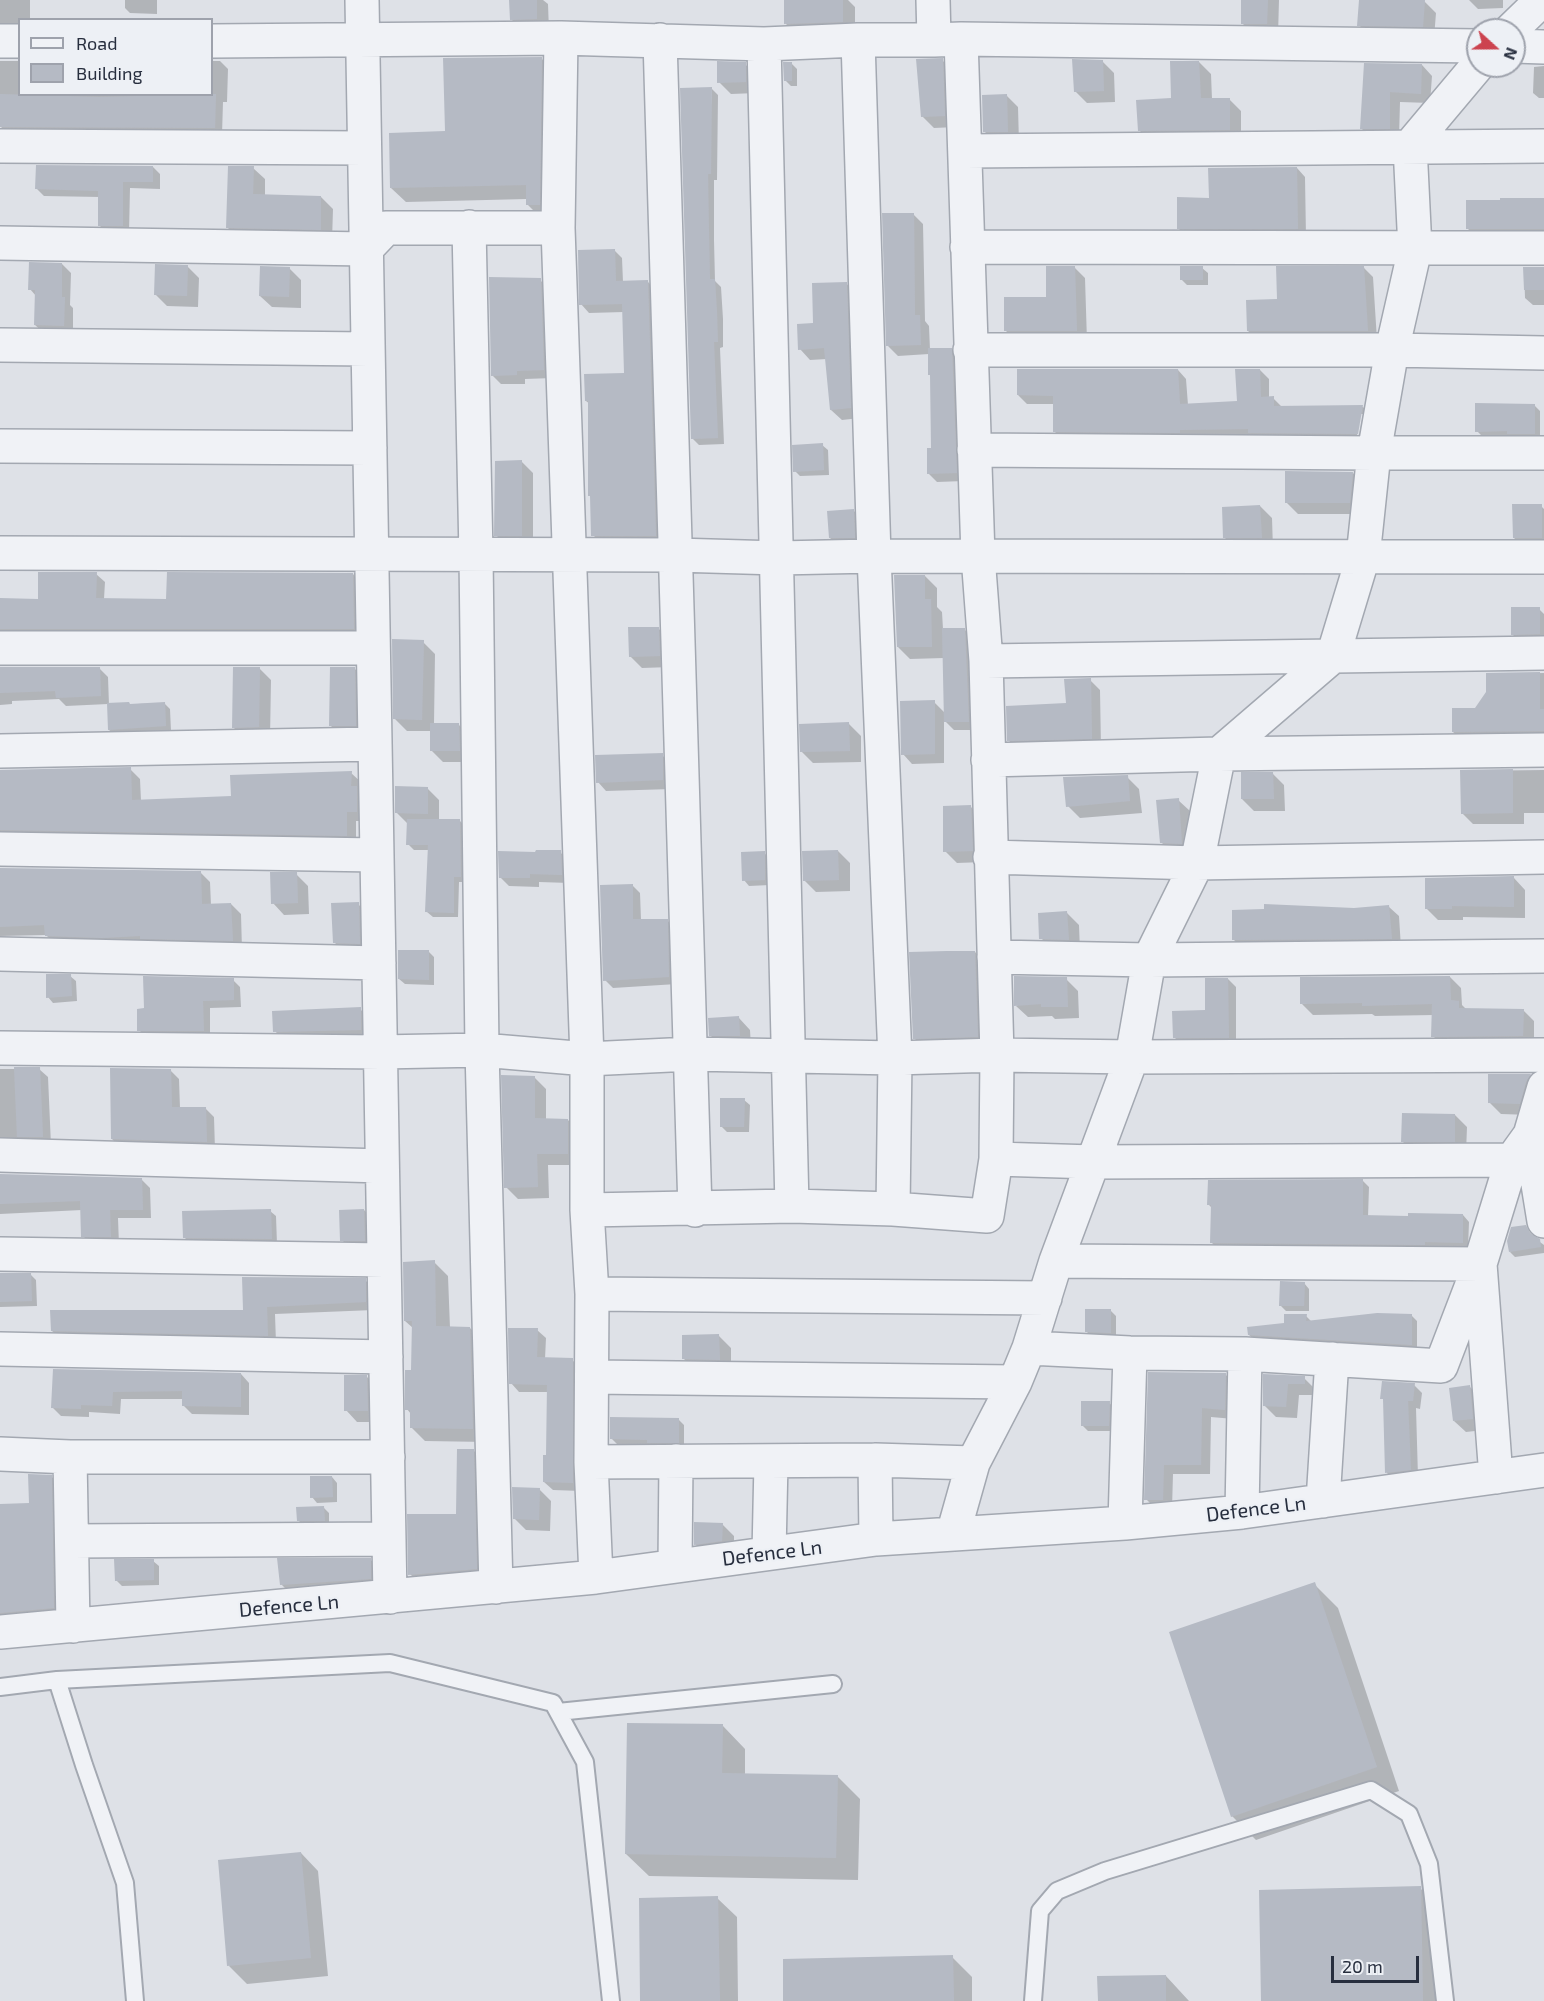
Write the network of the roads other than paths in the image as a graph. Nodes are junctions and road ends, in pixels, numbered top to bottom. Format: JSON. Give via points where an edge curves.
{"nodes":[{"id":1,"x":362,"y":0,"type":"edge"},
{"id":2,"x":933,"y":0,"type":"edge"},
{"id":3,"x":1542,"y":0,"type":"edge"},
{"id":4,"x":1523,"y":18,"type":"edge"},
{"id":5,"x":561,"y":38,"type":"junction"},
{"id":6,"x":948,"y":39,"type":"junction"},
{"id":7,"x":660,"y":40,"type":"junction"},
{"id":8,"x":858,"y":40,"type":"junction"},
{"id":9,"x":0,"y":41,"type":"edge"},
{"id":10,"x":18,"y":41,"type":"edge"},
{"id":11,"x":213,"y":41,"type":"edge"},
{"id":12,"x":362,"y":41,"type":"junction"},
{"id":13,"x":764,"y":44,"type":"junction"},
{"id":14,"x":1466,"y":46,"type":"edge"},
{"id":15,"x":1526,"y":46,"type":"edge"},
{"id":16,"x":1544,"y":47,"type":"edge"},
{"id":17,"x":1467,"y":78,"type":"edge"},
{"id":18,"x":0,"y":146,"type":"edge"},
{"id":19,"x":1410,"y":146,"type":"junction"},
{"id":20,"x":1544,"y":146,"type":"edge"},
{"id":21,"x":364,"y":148,"type":"junction"},
{"id":22,"x":966,"y":151,"type":"junction"},
{"id":23,"x":469,"y":226,"type":"junction"},
{"id":24,"x":558,"y":228,"type":"junction"},
{"id":25,"x":0,"y":243,"type":"edge"},
{"id":26,"x":967,"y":247,"type":"junction"},
{"id":27,"x":1544,"y":248,"type":"edge"},
{"id":28,"x":366,"y":249,"type":"junction"},
{"id":29,"x":1415,"y":249,"type":"junction"},
{"id":30,"x":0,"y":345,"type":"edge"},
{"id":31,"x":368,"y":349,"type":"junction"},
{"id":32,"x":970,"y":350,"type":"junction"},
{"id":33,"x":1392,"y":350,"type":"junction"},
{"id":34,"x":1544,"y":353,"type":"edge"},
{"id":35,"x":0,"y":446,"type":"edge"},
{"id":36,"x":370,"y":448,"type":"junction"},
{"id":37,"x":974,"y":450,"type":"junction"},
{"id":38,"x":1374,"y":453,"type":"junction"},
{"id":39,"x":1544,"y":453,"type":"edge"},
{"id":40,"x":0,"y":553,"type":"edge"},
{"id":41,"x":372,"y":554,"type":"junction"},
{"id":42,"x":476,"y":555,"type":"junction"},
{"id":43,"x":570,"y":555,"type":"junction"},
{"id":44,"x":676,"y":555,"type":"junction"},
{"id":45,"x":874,"y":556,"type":"junction"},
{"id":46,"x":978,"y":556,"type":"junction"},
{"id":47,"x":1363,"y":557,"type":"junction"},
{"id":48,"x":1544,"y":557,"type":"edge"},
{"id":49,"x":778,"y":558,"type":"junction"},
{"id":50,"x":0,"y":648,"type":"edge"},
{"id":51,"x":373,"y":648,"type":"junction"},
{"id":52,"x":1544,"y":653,"type":"edge"},
{"id":53,"x":1333,"y":656,"type":"junction"},
{"id":54,"x":986,"y":661,"type":"junction"},
{"id":55,"x":375,"y":744,"type":"junction"},
{"id":56,"x":1544,"y":750,"type":"edge"},
{"id":57,"x":0,"y":751,"type":"edge"},
{"id":58,"x":1219,"y":754,"type":"junction"},
{"id":59,"x":988,"y":760,"type":"junction"},
{"id":60,"x":0,"y":849,"type":"edge"},
{"id":61,"x":377,"y":855,"type":"junction"},
{"id":62,"x":990,"y":857,"type":"junction"},
{"id":63,"x":1544,"y":857,"type":"edge"},
{"id":64,"x":1197,"y":863,"type":"junction"},
{"id":65,"x":0,"y":954,"type":"edge"},
{"id":66,"x":1544,"y":956,"type":"edge"},
{"id":67,"x":994,"y":957,"type":"junction"},
{"id":68,"x":1149,"y":960,"type":"junction"},
{"id":69,"x":379,"y":963,"type":"junction"},
{"id":70,"x":0,"y":1048,"type":"edge"},
{"id":71,"x":482,"y":1050,"type":"junction"},
{"id":72,"x":381,"y":1052,"type":"junction"},
{"id":73,"x":691,"y":1054,"type":"junction"},
{"id":74,"x":997,"y":1055,"type":"junction"},
{"id":75,"x":1544,"y":1055,"type":"edge"},
{"id":76,"x":789,"y":1057,"type":"junction"},
{"id":77,"x":1132,"y":1057,"type":"junction"},
{"id":78,"x":587,"y":1059,"type":"junction"},
{"id":79,"x":895,"y":1059,"type":"junction"},
{"id":80,"x":1544,"y":1087,"type":"edge"},
{"id":81,"x":1521,"y":1147,"type":"junction"},
{"id":82,"x":0,"y":1155,"type":"edge"},
{"id":83,"x":996,"y":1159,"type":"junction"},
{"id":84,"x":1093,"y":1162,"type":"junction"},
{"id":85,"x":382,"y":1166,"type":"junction"},
{"id":86,"x":792,"y":1206,"type":"junction"},
{"id":87,"x":695,"y":1209,"type":"junction"},
{"id":88,"x":893,"y":1209,"type":"junction"},
{"id":89,"x":587,"y":1210,"type":"junction"},
{"id":90,"x":1544,"y":1221,"type":"edge"},
{"id":91,"x":0,"y":1254,"type":"edge"},
{"id":92,"x":384,"y":1260,"type":"junction"},
{"id":93,"x":1056,"y":1261,"type":"junction"},
{"id":94,"x":1480,"y":1264,"type":"junction"},
{"id":95,"x":591,"y":1294,"type":"junction"},
{"id":96,"x":1045,"y":1298,"type":"junction"},
{"id":97,"x":1029,"y":1348,"type":"junction"},
{"id":98,"x":0,"y":1349,"type":"edge"},
{"id":99,"x":1130,"y":1353,"type":"junction"},
{"id":100,"x":1245,"y":1354,"type":"junction"},
{"id":101,"x":386,"y":1357,"type":"junction"},
{"id":102,"x":1332,"y":1359,"type":"junction"},
{"id":103,"x":592,"y":1377,"type":"junction"},
{"id":104,"x":1014,"y":1382,"type":"junction"},
{"id":105,"x":0,"y":1454,"type":"edge"},
{"id":106,"x":70,"y":1457,"type":"junction"},
{"id":107,"x":388,"y":1457,"type":"junction"},
{"id":108,"x":875,"y":1460,"type":"junction"},
{"id":109,"x":676,"y":1461,"type":"junction"},
{"id":110,"x":591,"y":1462,"type":"junction"},
{"id":111,"x":771,"y":1462,"type":"junction"},
{"id":112,"x":973,"y":1463,"type":"junction"},
{"id":113,"x":1544,"y":1470,"type":"edge"},
{"id":114,"x":1496,"y":1477,"type":"junction"},
{"id":115,"x":1323,"y":1501,"type":"junction"},
{"id":116,"x":1242,"y":1512,"type":"junction"},
{"id":117,"x":1125,"y":1523,"type":"junction"},
{"id":118,"x":953,"y":1534,"type":"junction"},
{"id":119,"x":389,"y":1539,"type":"junction"},
{"id":120,"x":876,"y":1539,"type":"junction"},
{"id":121,"x":72,"y":1541,"type":"junction"},
{"id":122,"x":769,"y":1553,"type":"junction"},
{"id":123,"x":675,"y":1565,"type":"junction"},
{"id":124,"x":596,"y":1577,"type":"junction"},
{"id":125,"x":496,"y":1587,"type":"junction"},
{"id":126,"x":390,"y":1597,"type":"junction"},
{"id":127,"x":73,"y":1626,"type":"junction"},
{"id":128,"x":0,"y":1632,"type":"edge"},
{"id":129,"x":57,"y":1680,"type":"junction"},
{"id":130,"x":833,"y":1684,"type":"dead end"},
{"id":131,"x":0,"y":1687,"type":"edge"},
{"id":132,"x":558,"y":1712,"type":"junction"},
{"id":133,"x":135,"y":2001,"type":"edge"},
{"id":134,"x":611,"y":2001,"type":"edge"},
{"id":135,"x":1034,"y":2001,"type":"edge"},
{"id":136,"x":1445,"y":2001,"type":"edge"}],
"edges":[{"from":1,"to":12,"type":"street"},
{"from":2,"to":6,"type":"street"},
{"from":3,"to":4,"type":"street"},
{"from":5,"to":7,"type":"street"},
{"from":5,"to":12,"type":"street"},
{"from":5,"to":24,"type":"street"},
{"from":6,"to":8,"type":"street"},
{"from":6,"to":14,"type":"street"},
{"from":6,"to":22,"type":"street"},
{"from":7,"to":13,"type":"street"},
{"from":7,"to":44,"type":"street"},
{"from":8,"to":13,"type":"street"},
{"from":8,"to":45,"type":"street"},
{"from":9,"to":10,"type":"street"},
{"from":11,"to":12,"type":"street"},
{"from":12,"to":21,"type":"street"},
{"from":13,"to":49,"type":"street"},
{"from":15,"to":16,"type":"street"},
{"from":17,"to":19,"type":"street"},
{"from":18,"to":21,"type":"street"},
{"from":19,"to":20,"type":"street"},
{"from":19,"to":22,"type":"street"},
{"from":19,"to":29,"type":"street"},
{"from":21,"to":28,"type":"street"},
{"from":22,"to":26,"type":"street"},
{"from":23,"to":24,"type":"street"},
{"from":23,"to":28,"type":"street","via":[[386,228]]},
{"from":23,"to":42,"type":"street"},
{"from":24,"to":43,"type":"street"},
{"from":25,"to":28,"type":"street"},
{"from":26,"to":29,"type":"street"},
{"from":26,"to":32,"type":"street"},
{"from":27,"to":29,"type":"street"},
{"from":28,"to":31,"type":"street"},
{"from":29,"to":33,"type":"street"},
{"from":30,"to":31,"type":"street"},
{"from":31,"to":36,"type":"street"},
{"from":32,"to":33,"type":"street"},
{"from":32,"to":37,"type":"street"},
{"from":33,"to":34,"type":"street"},
{"from":33,"to":38,"type":"street"},
{"from":35,"to":36,"type":"street"},
{"from":36,"to":41,"type":"street"},
{"from":37,"to":38,"type":"street"},
{"from":37,"to":46,"type":"street"},
{"from":38,"to":39,"type":"street"},
{"from":38,"to":47,"type":"street"},
{"from":40,"to":41,"type":"street"},
{"from":41,"to":42,"type":"street"},
{"from":41,"to":51,"type":"street"},
{"from":42,"to":43,"type":"street"},
{"from":42,"to":71,"type":"street"},
{"from":43,"to":44,"type":"street"},
{"from":43,"to":78,"type":"street"},
{"from":44,"to":49,"type":"street"},
{"from":44,"to":73,"type":"street"},
{"from":45,"to":46,"type":"street"},
{"from":45,"to":49,"type":"street"},
{"from":45,"to":79,"type":"street"},
{"from":46,"to":47,"type":"street"},
{"from":46,"to":54,"type":"street"},
{"from":47,"to":48,"type":"street"},
{"from":47,"to":53,"type":"street"},
{"from":49,"to":76,"type":"street"},
{"from":50,"to":51,"type":"street"},
{"from":51,"to":55,"type":"street"},
{"from":52,"to":53,"type":"street"},
{"from":53,"to":54,"type":"street"},
{"from":53,"to":58,"type":"street"},
{"from":54,"to":59,"type":"street"},
{"from":55,"to":57,"type":"street"},
{"from":55,"to":61,"type":"street"},
{"from":56,"to":58,"type":"street"},
{"from":58,"to":59,"type":"street"},
{"from":58,"to":64,"type":"street"},
{"from":59,"to":62,"type":"street"},
{"from":60,"to":61,"type":"street"},
{"from":61,"to":69,"type":"street"},
{"from":62,"to":64,"type":"street"},
{"from":62,"to":67,"type":"street"},
{"from":63,"to":64,"type":"street"},
{"from":64,"to":68,"type":"street"},
{"from":65,"to":69,"type":"street"},
{"from":66,"to":68,"type":"street"},
{"from":67,"to":68,"type":"street"},
{"from":67,"to":74,"type":"street"},
{"from":68,"to":77,"type":"street"},
{"from":69,"to":72,"type":"street"},
{"from":70,"to":72,"type":"street"},
{"from":71,"to":72,"type":"street"},
{"from":71,"to":78,"type":"street"},
{"from":71,"to":125,"type":"street"},
{"from":72,"to":85,"type":"street"},
{"from":73,"to":76,"type":"street"},
{"from":73,"to":78,"type":"street"},
{"from":73,"to":87,"type":"street"},
{"from":74,"to":77,"type":"street"},
{"from":74,"to":79,"type":"street"},
{"from":74,"to":83,"type":"street"},
{"from":75,"to":77,"type":"street"},
{"from":76,"to":79,"type":"street"},
{"from":76,"to":86,"type":"street"},
{"from":77,"to":84,"type":"street"},
{"from":78,"to":89,"type":"street"},
{"from":79,"to":88,"type":"street"},
{"from":80,"to":81,"type":"street"},
{"from":81,"to":84,"type":"street"},
{"from":81,"to":90,"type":"street"},
{"from":81,"to":94,"type":"street"},
{"from":82,"to":85,"type":"street"},
{"from":83,"to":84,"type":"street"},
{"from":83,"to":88,"type":"street","via":[[987,1216]]},
{"from":84,"to":93,"type":"street"},
{"from":85,"to":92,"type":"street"},
{"from":86,"to":87,"type":"street"},
{"from":86,"to":88,"type":"street"},
{"from":87,"to":89,"type":"street"},
{"from":89,"to":95,"type":"street"},
{"from":91,"to":92,"type":"street"},
{"from":92,"to":101,"type":"street"},
{"from":93,"to":94,"type":"street"},
{"from":93,"to":96,"type":"street"},
{"from":94,"to":102,"type":"street","via":[[1441,1366]]},
{"from":94,"to":114,"type":"street"},
{"from":95,"to":96,"type":"street"},
{"from":95,"to":103,"type":"street"},
{"from":96,"to":97,"type":"street"},
{"from":97,"to":99,"type":"street"},
{"from":97,"to":104,"type":"street"},
{"from":98,"to":101,"type":"street"},
{"from":99,"to":100,"type":"street"},
{"from":99,"to":117,"type":"street"},
{"from":100,"to":102,"type":"street"},
{"from":100,"to":116,"type":"street"},
{"from":101,"to":107,"type":"street"},
{"from":102,"to":115,"type":"street"},
{"from":103,"to":104,"type":"street"},
{"from":103,"to":110,"type":"street"},
{"from":104,"to":112,"type":"street"},
{"from":105,"to":106,"type":"street"},
{"from":106,"to":107,"type":"street"},
{"from":106,"to":121,"type":"street"},
{"from":107,"to":119,"type":"street"},
{"from":108,"to":111,"type":"street"},
{"from":108,"to":112,"type":"street"},
{"from":108,"to":120,"type":"street"},
{"from":109,"to":110,"type":"street"},
{"from":109,"to":111,"type":"street"},
{"from":109,"to":123,"type":"street"},
{"from":110,"to":124,"type":"street"},
{"from":111,"to":122,"type":"street"},
{"from":112,"to":118,"type":"street"},
{"from":113,"to":114,"type":"street","name":"Defence Ln"},
{"from":114,"to":115,"type":"street","name":"Defence Ln"},
{"from":115,"to":116,"type":"street","name":"Defence Ln"},
{"from":116,"to":117,"type":"street","name":"Defence Ln"},
{"from":117,"to":118,"type":"street","name":"Defence Ln"},
{"from":118,"to":120,"type":"street","name":"Defence Ln"},
{"from":119,"to":121,"type":"street"},
{"from":119,"to":126,"type":"street"},
{"from":120,"to":122,"type":"street","name":"Defence Ln"},
{"from":121,"to":127,"type":"street"},
{"from":122,"to":123,"type":"street","name":"Defence Ln"},
{"from":123,"to":124,"type":"street","name":"Defence Ln"},
{"from":124,"to":125,"type":"street","name":"Defence Ln"},
{"from":125,"to":126,"type":"street","name":"Defence Ln"},
{"from":126,"to":127,"type":"street","name":"Defence Ln"},
{"from":127,"to":128,"type":"street","name":"Defence Ln"},
{"from":129,"to":131,"type":"lane"},
{"from":129,"to":132,"type":"lane","via":[[390,1663],[553,1703]]},
{"from":129,"to":133,"type":"lane","via":[[125,1883]]},
{"from":130,"to":132,"type":"lane"},
{"from":132,"to":134,"type":"lane","via":[[585,1762]]},
{"from":135,"to":136,"type":"lane","via":[[1040,1911],[1057,1891],[1105,1871],[1371,1790],[1409,1814],[1429,1864]]}]}
